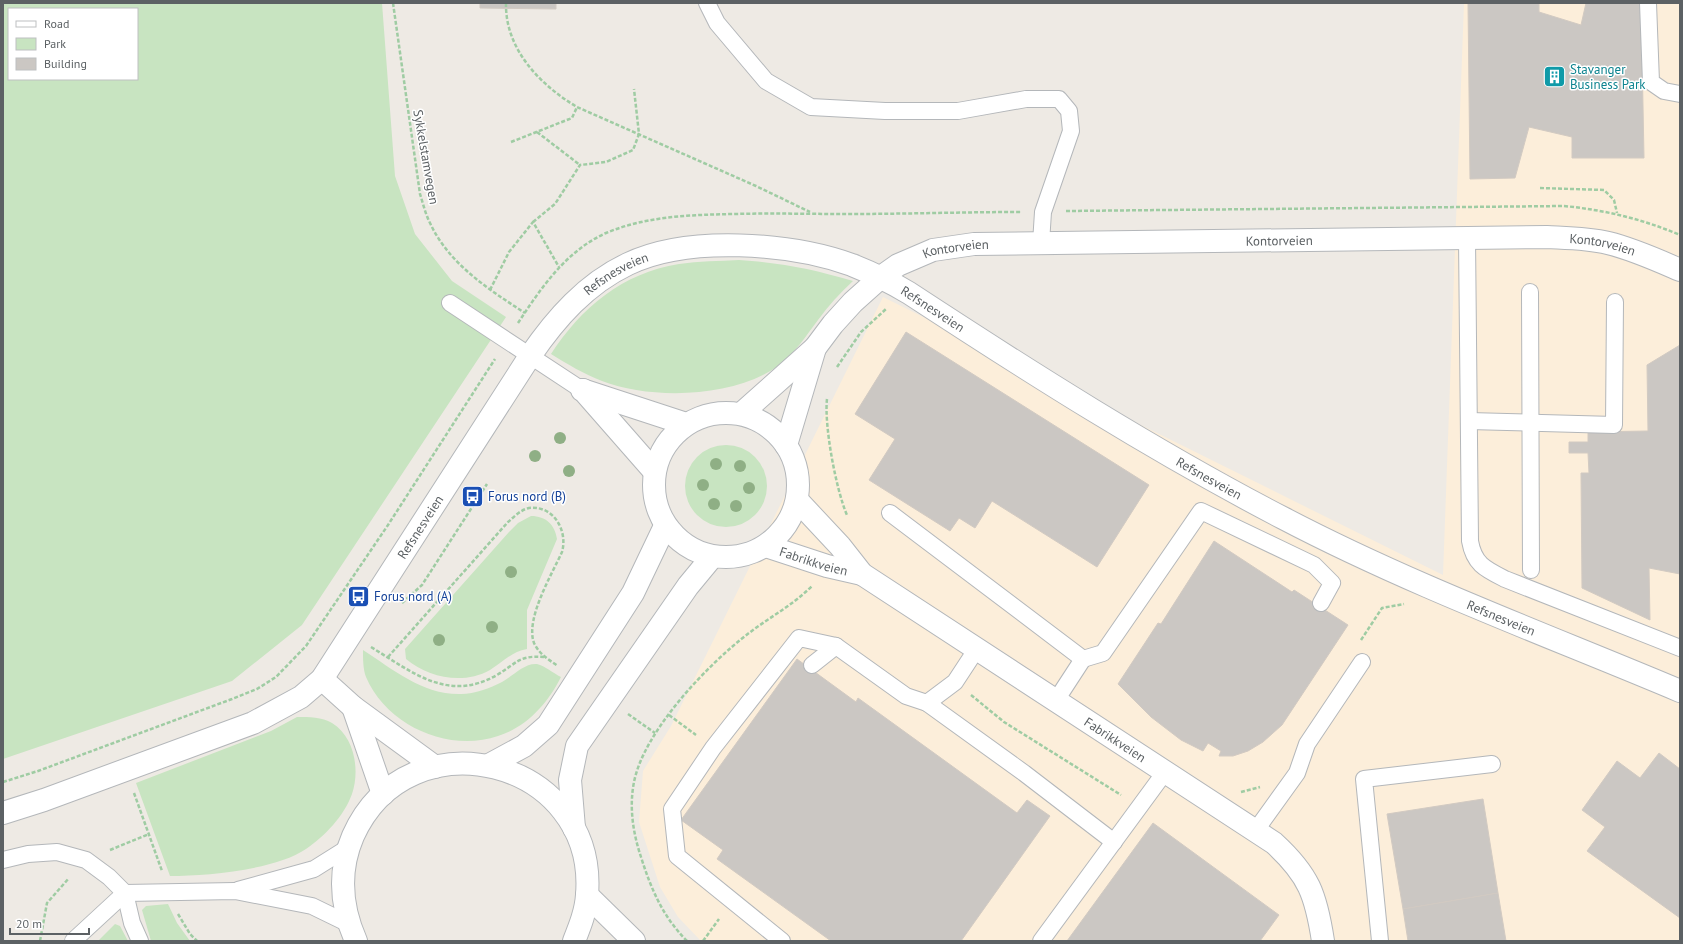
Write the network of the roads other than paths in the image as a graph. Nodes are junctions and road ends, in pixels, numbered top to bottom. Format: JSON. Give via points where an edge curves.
{"nodes":[{"id":1,"x":707,"y":3,"type":"edge"},
{"id":2,"x":1648,"y":3,"type":"edge"},
{"id":3,"x":1680,"y":94,"type":"edge"},
{"id":4,"x":1467,"y":238,"type":"junction"},
{"id":5,"x":1040,"y":243,"type":"junction"},
{"id":6,"x":1680,"y":270,"type":"edge"},
{"id":7,"x":881,"y":277,"type":"junction"},
{"id":8,"x":1530,"y":292,"type":"dead end"},
{"id":9,"x":1615,"y":302,"type":"dead end"},
{"id":10,"x":450,"y":303,"type":"dead end"},
{"id":11,"x":815,"y":348,"type":"junction"},
{"id":12,"x":530,"y":356,"type":"junction"},
{"id":13,"x":582,"y":390,"type":"junction"},
{"id":14,"x":741,"y":414,"type":"junction"},
{"id":15,"x":1470,"y":421,"type":"junction"},
{"id":16,"x":1529,"y":421,"type":"junction"},
{"id":17,"x":686,"y":424,"type":"junction"},
{"id":18,"x":786,"y":445,"type":"junction"},
{"id":19,"x":654,"y":471,"type":"junction"},
{"id":20,"x":797,"y":500,"type":"junction"},
{"id":21,"x":890,"y":513,"type":"dead end"},
{"id":22,"x":665,"y":526,"type":"junction"},
{"id":23,"x":766,"y":546,"type":"junction"},
{"id":24,"x":712,"y":557,"type":"junction"},
{"id":25,"x":1531,"y":570,"type":"dead end"},
{"id":26,"x":862,"y":574,"type":"junction"},
{"id":27,"x":1321,"y":603,"type":"dead end"},
{"id":28,"x":836,"y":646,"type":"junction"},
{"id":29,"x":1680,"y":648,"type":"edge"},
{"id":30,"x":976,"y":650,"type":"junction"},
{"id":31,"x":1083,"y":659,"type":"junction"},
{"id":32,"x":1362,"y":662,"type":"dead end"},
{"id":33,"x":812,"y":665,"type":"dead end"},
{"id":34,"x":322,"y":679,"type":"junction"},
{"id":35,"x":1680,"y":691,"type":"edge"},
{"id":36,"x":1055,"y":702,"type":"junction"},
{"id":37,"x":927,"y":703,"type":"junction"},
{"id":38,"x":353,"y":707,"type":"junction"},
{"id":39,"x":1492,"y":764,"type":"dead end"},
{"id":40,"x":489,"y":765,"type":"junction"},
{"id":41,"x":435,"y":767,"type":"junction"},
{"id":42,"x":1165,"y":772,"type":"junction"},
{"id":43,"x":383,"y":794,"type":"junction"},
{"id":44,"x":3,"y":813,"type":"edge"},
{"id":45,"x":1256,"y":830,"type":"junction"},
{"id":46,"x":575,"y":831,"type":"junction"},
{"id":47,"x":1114,"y":842,"type":"junction"},
{"id":48,"x":349,"y":846,"type":"junction"},
{"id":49,"x":3,"y":860,"type":"edge"},
{"id":50,"x":235,"y":891,"type":"junction"},
{"id":51,"x":125,"y":893,"type":"junction"},
{"id":52,"x":587,"y":895,"type":"junction"},
{"id":53,"x":352,"y":933,"type":"edge"},
{"id":54,"x":73,"y":941,"type":"edge"},
{"id":55,"x":140,"y":941,"type":"edge"},
{"id":56,"x":574,"y":941,"type":"edge"},
{"id":57,"x":634,"y":941,"type":"edge"},
{"id":58,"x":782,"y":941,"type":"edge"},
{"id":59,"x":1041,"y":941,"type":"edge"},
{"id":60,"x":1323,"y":941,"type":"edge"},
{"id":61,"x":1380,"y":941,"type":"edge"}],
"edges":[{"from":1,"to":5,"type":"lane","via":[[717,23],[766,80],[811,107],[885,111],[958,110],[1026,99],[1059,99],[1069,111],[1071,131],[1043,212]]},
{"from":2,"to":3,"type":"lane","via":[[1651,82],[1664,91]]},
{"from":4,"to":5,"type":"street","name":"Kontorveien"},
{"from":4,"to":6,"type":"street","name":"Kontorveien","via":[[1547,237],[1608,243]]},
{"from":4,"to":15,"type":"lane"},
{"from":5,"to":7,"type":"street","name":"Kontorveien","via":[[974,244],[933,250],[898,265]]},
{"from":7,"to":11,"type":"street","name":"Kontorveien","via":[[853,302]]},
{"from":7,"to":12,"type":"street","name":"Refsnesveien","via":[[851,265],[796,250],[757,246],[688,247],[652,255],[629,263],[603,278],[564,312]]},
{"from":7,"to":35,"type":"street","name":"Refsnesveien","via":[[1154,448],[1285,519],[1424,584]]},
{"from":8,"to":16,"type":"lane"},
{"from":9,"to":16,"type":"lane","via":[[1614,425]]},
{"from":10,"to":12,"type":"lane"},
{"from":11,"to":14,"type":"street"},
{"from":11,"to":18,"type":"street"},
{"from":12,"to":13,"type":"lane"},
{"from":12,"to":34,"type":"street","name":"Refsnesveien"},
{"from":13,"to":17,"type":"street"},
{"from":13,"to":19,"type":"street"},
{"from":14,"to":17,"type":"street","via":[[713,414]]},
{"from":14,"to":18,"type":"street","via":[[767,425]]},
{"from":15,"to":16,"type":"lane"},
{"from":15,"to":29,"type":"lane","via":[[1470,541],[1472,553],[1480,564],[1505,579]]},
{"from":16,"to":25,"type":"lane"},
{"from":17,"to":19,"type":"street","via":[[665,444]]},
{"from":18,"to":20,"type":"street","via":[[797,471]]},
{"from":19,"to":22,"type":"street","via":[[654,499]]},
{"from":20,"to":23,"type":"street","via":[[786,526]]},
{"from":20,"to":26,"type":"street","name":"Fabrikkveien"},
{"from":21,"to":31,"type":"lane"},
{"from":22,"to":24,"type":"street","via":[[685,546]]},
{"from":22,"to":40,"type":"street","via":[[633,593],[548,725],[524,746]]},
{"from":23,"to":24,"type":"street","via":[[740,557]]},
{"from":23,"to":26,"type":"street","name":"Fabrikkveien","via":[[827,566]]},
{"from":24,"to":46,"type":"street","via":[[688,586],[577,746],[570,780]]},
{"from":26,"to":30,"type":"street","name":"Fabrikkveien"},
{"from":27,"to":31,"type":"lane","via":[[1332,583],[1314,565],[1201,511],[1103,653]]},
{"from":28,"to":33,"type":"lane"},
{"from":28,"to":37,"type":"lane","via":[[906,696]]},
{"from":28,"to":58,"type":"lane","via":[[799,638],[713,748],[672,809],[677,856]]},
{"from":30,"to":36,"type":"street","name":"Fabrikkveien"},
{"from":30,"to":37,"type":"lane","via":[[955,682]]},
{"from":31,"to":36,"type":"lane"},
{"from":32,"to":45,"type":"lane","via":[[1307,744],[1297,773]]},
{"from":34,"to":38,"type":"street"},
{"from":34,"to":44,"type":"street","name":"Refsnesveien","via":[[301,698],[253,723]]},
{"from":36,"to":42,"type":"street","name":"Fabrikkveien"},
{"from":37,"to":47,"type":"lane"},
{"from":38,"to":41,"type":"street"},
{"from":38,"to":43,"type":"street"},
{"from":39,"to":61,"type":"lane","via":[[1364,779]]},
{"from":40,"to":41,"type":"street","via":[[453,764]]},
{"from":40,"to":46,"type":"street","via":[[524,778],[548,795]]},
{"from":41,"to":43,"type":"street","via":[[416,773]]},
{"from":42,"to":45,"type":"street","name":"Fabrikkveien"},
{"from":42,"to":47,"type":"lane"},
{"from":43,"to":48,"type":"street","via":[[357,827]]},
{"from":45,"to":60,"type":"street","name":"Fabrikkveien","via":[[1290,858],[1305,876],[1313,894]]},
{"from":46,"to":52,"type":"street","via":[[583,851]]},
{"from":47,"to":59,"type":"lane"},
{"from":48,"to":50,"type":"lane","via":[[314,869]]},
{"from":48,"to":53,"type":"street","via":[[343,872],[343,898]]},
{"from":49,"to":51,"type":"lane","via":[[28,854],[57,852],[86,860]]},
{"from":50,"to":51,"type":"lane"},
{"from":50,"to":53,"type":"lane","via":[[312,906]]},
{"from":51,"to":54,"type":"lane"},
{"from":51,"to":55,"type":"lane","via":[[132,923]]},
{"from":52,"to":56,"type":"street","via":[[583,919]]},
{"from":52,"to":57,"type":"street"}]}
